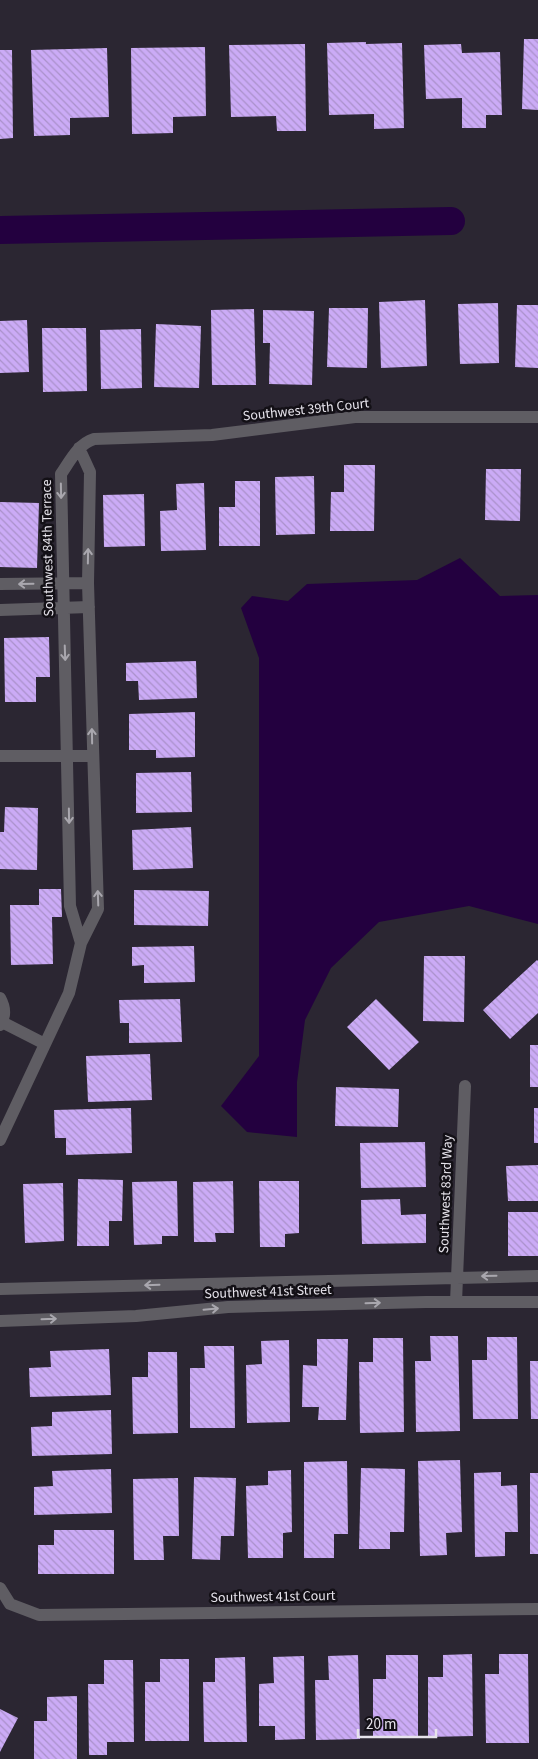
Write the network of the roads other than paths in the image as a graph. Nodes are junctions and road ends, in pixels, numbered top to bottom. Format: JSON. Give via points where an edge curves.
{"nodes":[{"id":1,"x":538,"y":417,"type":"edge"},
{"id":2,"x":79,"y":448,"type":"junction"},
{"id":3,"x":88,"y":583,"type":"junction"},
{"id":4,"x":0,"y":584,"type":"edge"},
{"id":5,"x":62,"y":584,"type":"junction"},
{"id":6,"x":89,"y":607,"type":"junction"},
{"id":7,"x":63,"y":608,"type":"junction"},
{"id":8,"x":0,"y":610,"type":"edge"},
{"id":9,"x":0,"y":756,"type":"edge"},
{"id":10,"x":68,"y":756,"type":"junction"},
{"id":11,"x":92,"y":756,"type":"junction"},
{"id":12,"x":81,"y":943,"type":"junction"},
{"id":13,"x":0,"y":998,"type":"edge"},
{"id":14,"x":1,"y":1024,"type":"edge"},
{"id":15,"x":45,"y":1044,"type":"junction"},
{"id":16,"x":465,"y":1086,"type":"dead end"},
{"id":17,"x":0,"y":1140,"type":"edge"},
{"id":18,"x":538,"y":1276,"type":"edge"},
{"id":19,"x":458,"y":1277,"type":"junction"},
{"id":20,"x":0,"y":1289,"type":"edge"},
{"id":21,"x":456,"y":1302,"type":"junction"},
{"id":22,"x":538,"y":1302,"type":"edge"},
{"id":23,"x":0,"y":1320,"type":"edge"},
{"id":24,"x":0,"y":1588,"type":"edge"},
{"id":25,"x":538,"y":1609,"type":"edge"}],
"edges":[{"from":1,"to":2,"type":"street","name":"Southwest 39th Court","via":[[355,417],[212,435],[94,439]]},
{"from":3,"to":2,"type":"street","one_way":true,"via":[[90,472]]},
{"from":2,"to":5,"type":"street","name":"Southwest 84th Terrace","one_way":true,"via":[[61,474]]},
{"from":3,"to":5,"type":"street"},
{"from":3,"to":6,"type":"street"},
{"from":5,"to":4,"type":"street","one_way":true},
{"from":5,"to":7,"type":"street","name":"Southwest 84th Terrace"},
{"from":6,"to":7,"type":"street"},
{"from":11,"to":6,"type":"street","one_way":true},
{"from":7,"to":8,"type":"street"},
{"from":7,"to":10,"type":"street","name":"Southwest 84th Terrace","one_way":true},
{"from":9,"to":10,"type":"street"},
{"from":10,"to":11,"type":"street"},
{"from":10,"to":12,"type":"street","name":"Southwest 84th Terrace","one_way":true,"via":[[70,906]]},
{"from":12,"to":11,"type":"street","one_way":true,"via":[[98,908]]},
{"from":12,"to":15,"type":"street","via":[[69,993]]},
{"from":13,"to":14,"type":"street","via":[[5,1014]]},
{"from":14,"to":15,"type":"street"},
{"from":15,"to":17,"type":"street"},
{"from":16,"to":19,"type":"street","name":"Southwest 83rd Way"},
{"from":18,"to":19,"type":"street","name":"Southwest 41st Street","one_way":true},
{"from":19,"to":20,"type":"street","name":"Southwest 41st Street","one_way":true},
{"from":19,"to":21,"type":"street","name":"Southwest 83rd Way"},
{"from":21,"to":22,"type":"street","name":"Southwest 41st Street"},
{"from":23,"to":21,"type":"street","name":"Southwest 41st Street","one_way":true,"via":[[136,1316],[228,1308]]},
{"from":24,"to":25,"type":"street","name":"Southwest 41st Court","via":[[10,1604],[39,1615]]}]}
